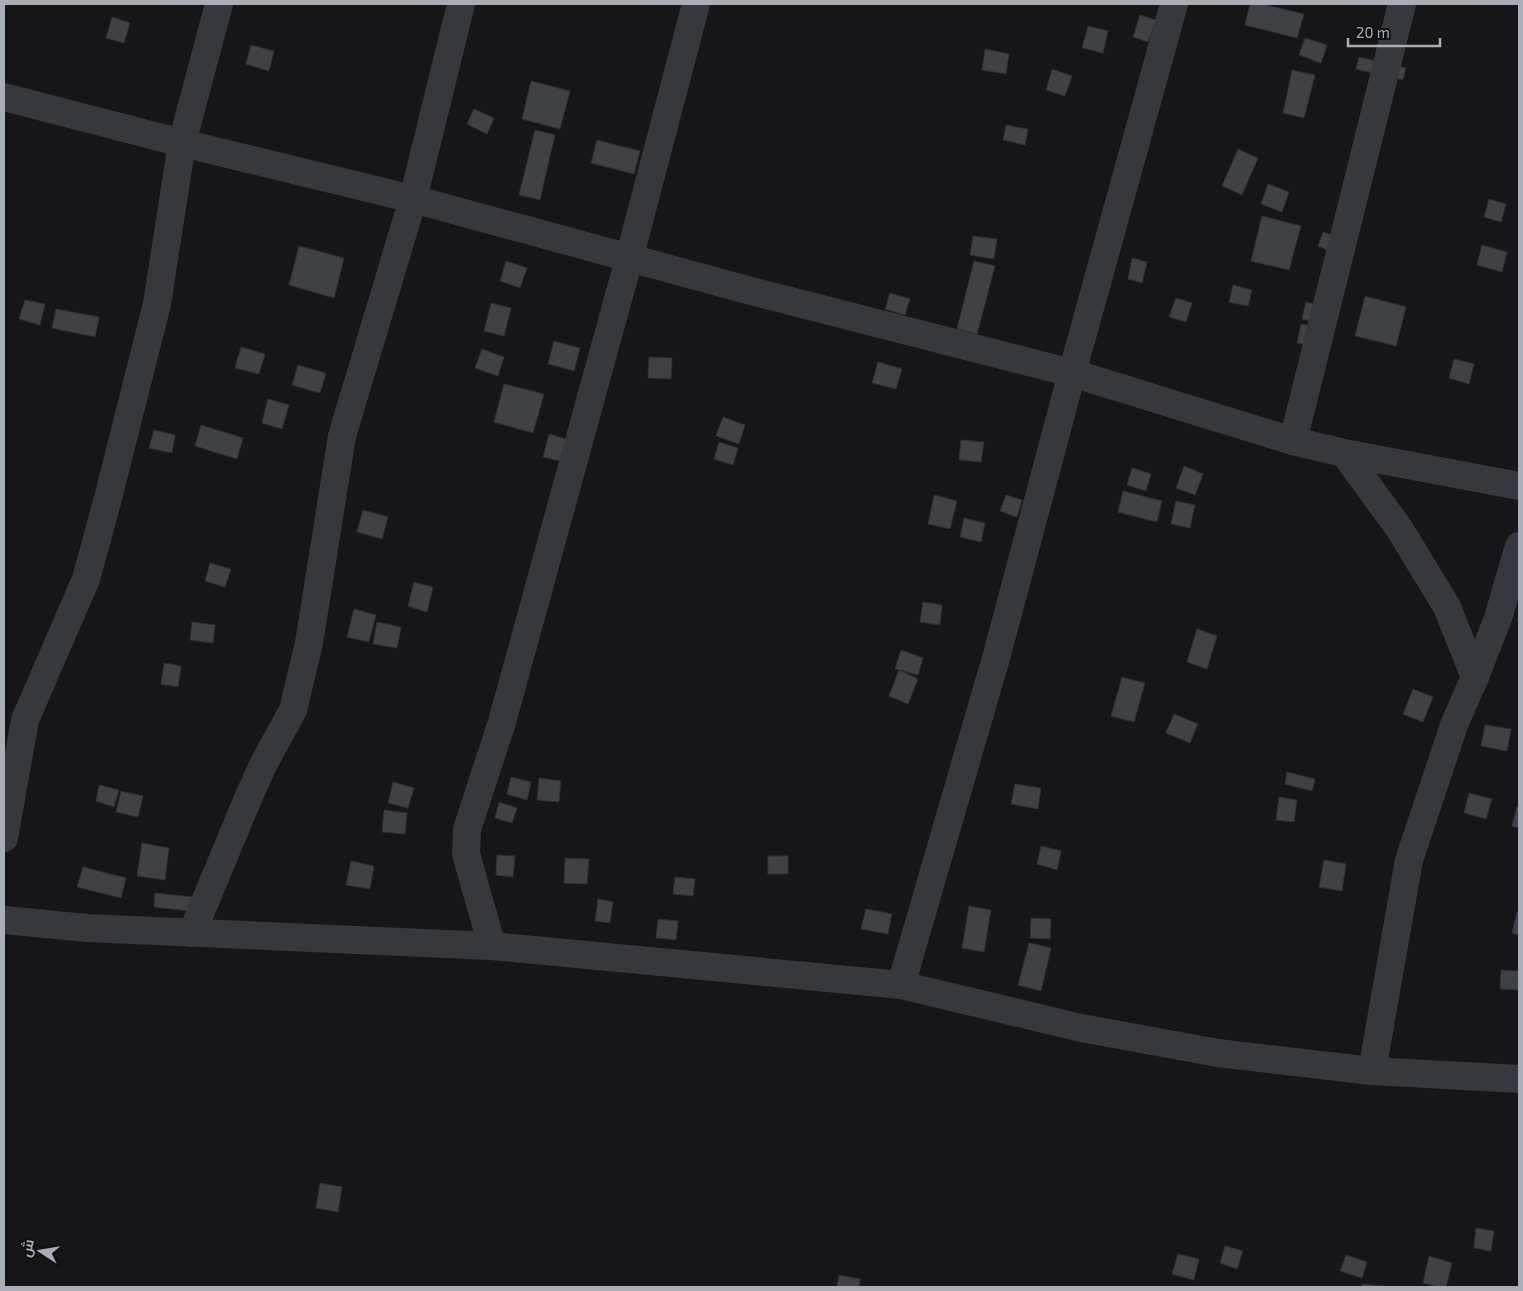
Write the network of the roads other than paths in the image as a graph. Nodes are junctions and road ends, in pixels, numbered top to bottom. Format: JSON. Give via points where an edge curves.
{"nodes":[{"id":1,"x":219,"y":4,"type":"edge"},
{"id":2,"x":461,"y":4,"type":"edge"},
{"id":3,"x":696,"y":4,"type":"edge"},
{"id":4,"x":1174,"y":4,"type":"edge"},
{"id":5,"x":1402,"y":4,"type":"edge"},
{"id":6,"x":4,"y":97,"type":"edge"},
{"id":7,"x":182,"y":143,"type":"junction"},
{"id":8,"x":413,"y":199,"type":"junction"},
{"id":9,"x":629,"y":259,"type":"junction"},
{"id":10,"x":1072,"y":372,"type":"junction"},
{"id":11,"x":1293,"y":441,"type":"junction"},
{"id":12,"x":1344,"y":453,"type":"junction"},
{"id":13,"x":1519,"y":486,"type":"edge"},
{"id":14,"x":1519,"y":546,"type":"edge"},
{"id":15,"x":1475,"y":677,"type":"junction"},
{"id":16,"x":4,"y":838,"type":"edge"},
{"id":17,"x":4,"y":920,"type":"edge"},
{"id":18,"x":192,"y":933,"type":"junction"},
{"id":19,"x":492,"y":946,"type":"junction"},
{"id":20,"x":901,"y":985,"type":"junction"},
{"id":21,"x":1372,"y":1071,"type":"junction"},
{"id":22,"x":1519,"y":1079,"type":"edge"}],
"edges":[{"from":1,"to":7,"type":"street"},
{"from":2,"to":8,"type":"street"},
{"from":3,"to":9,"type":"street"},
{"from":4,"to":10,"type":"street"},
{"from":5,"to":11,"type":"street"},
{"from":6,"to":7,"type":"street"},
{"from":7,"to":8,"type":"street"},
{"from":7,"to":16,"type":"street","via":[[158,304],[86,579],[25,720]]},
{"from":8,"to":9,"type":"street"},
{"from":8,"to":18,"type":"street","via":[[342,436],[309,643],[293,710],[248,796]]},
{"from":9,"to":10,"type":"street"},
{"from":9,"to":19,"type":"street","via":[[502,722],[467,829],[466,854]]},
{"from":10,"to":11,"type":"street"},
{"from":10,"to":20,"type":"street","via":[[996,658]]},
{"from":11,"to":12,"type":"street"},
{"from":12,"to":13,"type":"street"},
{"from":12,"to":15,"type":"street","via":[[1399,528],[1447,607]]},
{"from":14,"to":15,"type":"street","via":[[1498,618]]},
{"from":15,"to":21,"type":"street","via":[[1454,725],[1410,860]]},
{"from":17,"to":18,"type":"street"},
{"from":18,"to":19,"type":"street"},
{"from":19,"to":20,"type":"street"},
{"from":20,"to":21,"type":"street","via":[[1082,1028],[1218,1054]]},
{"from":21,"to":22,"type":"street"}]}
